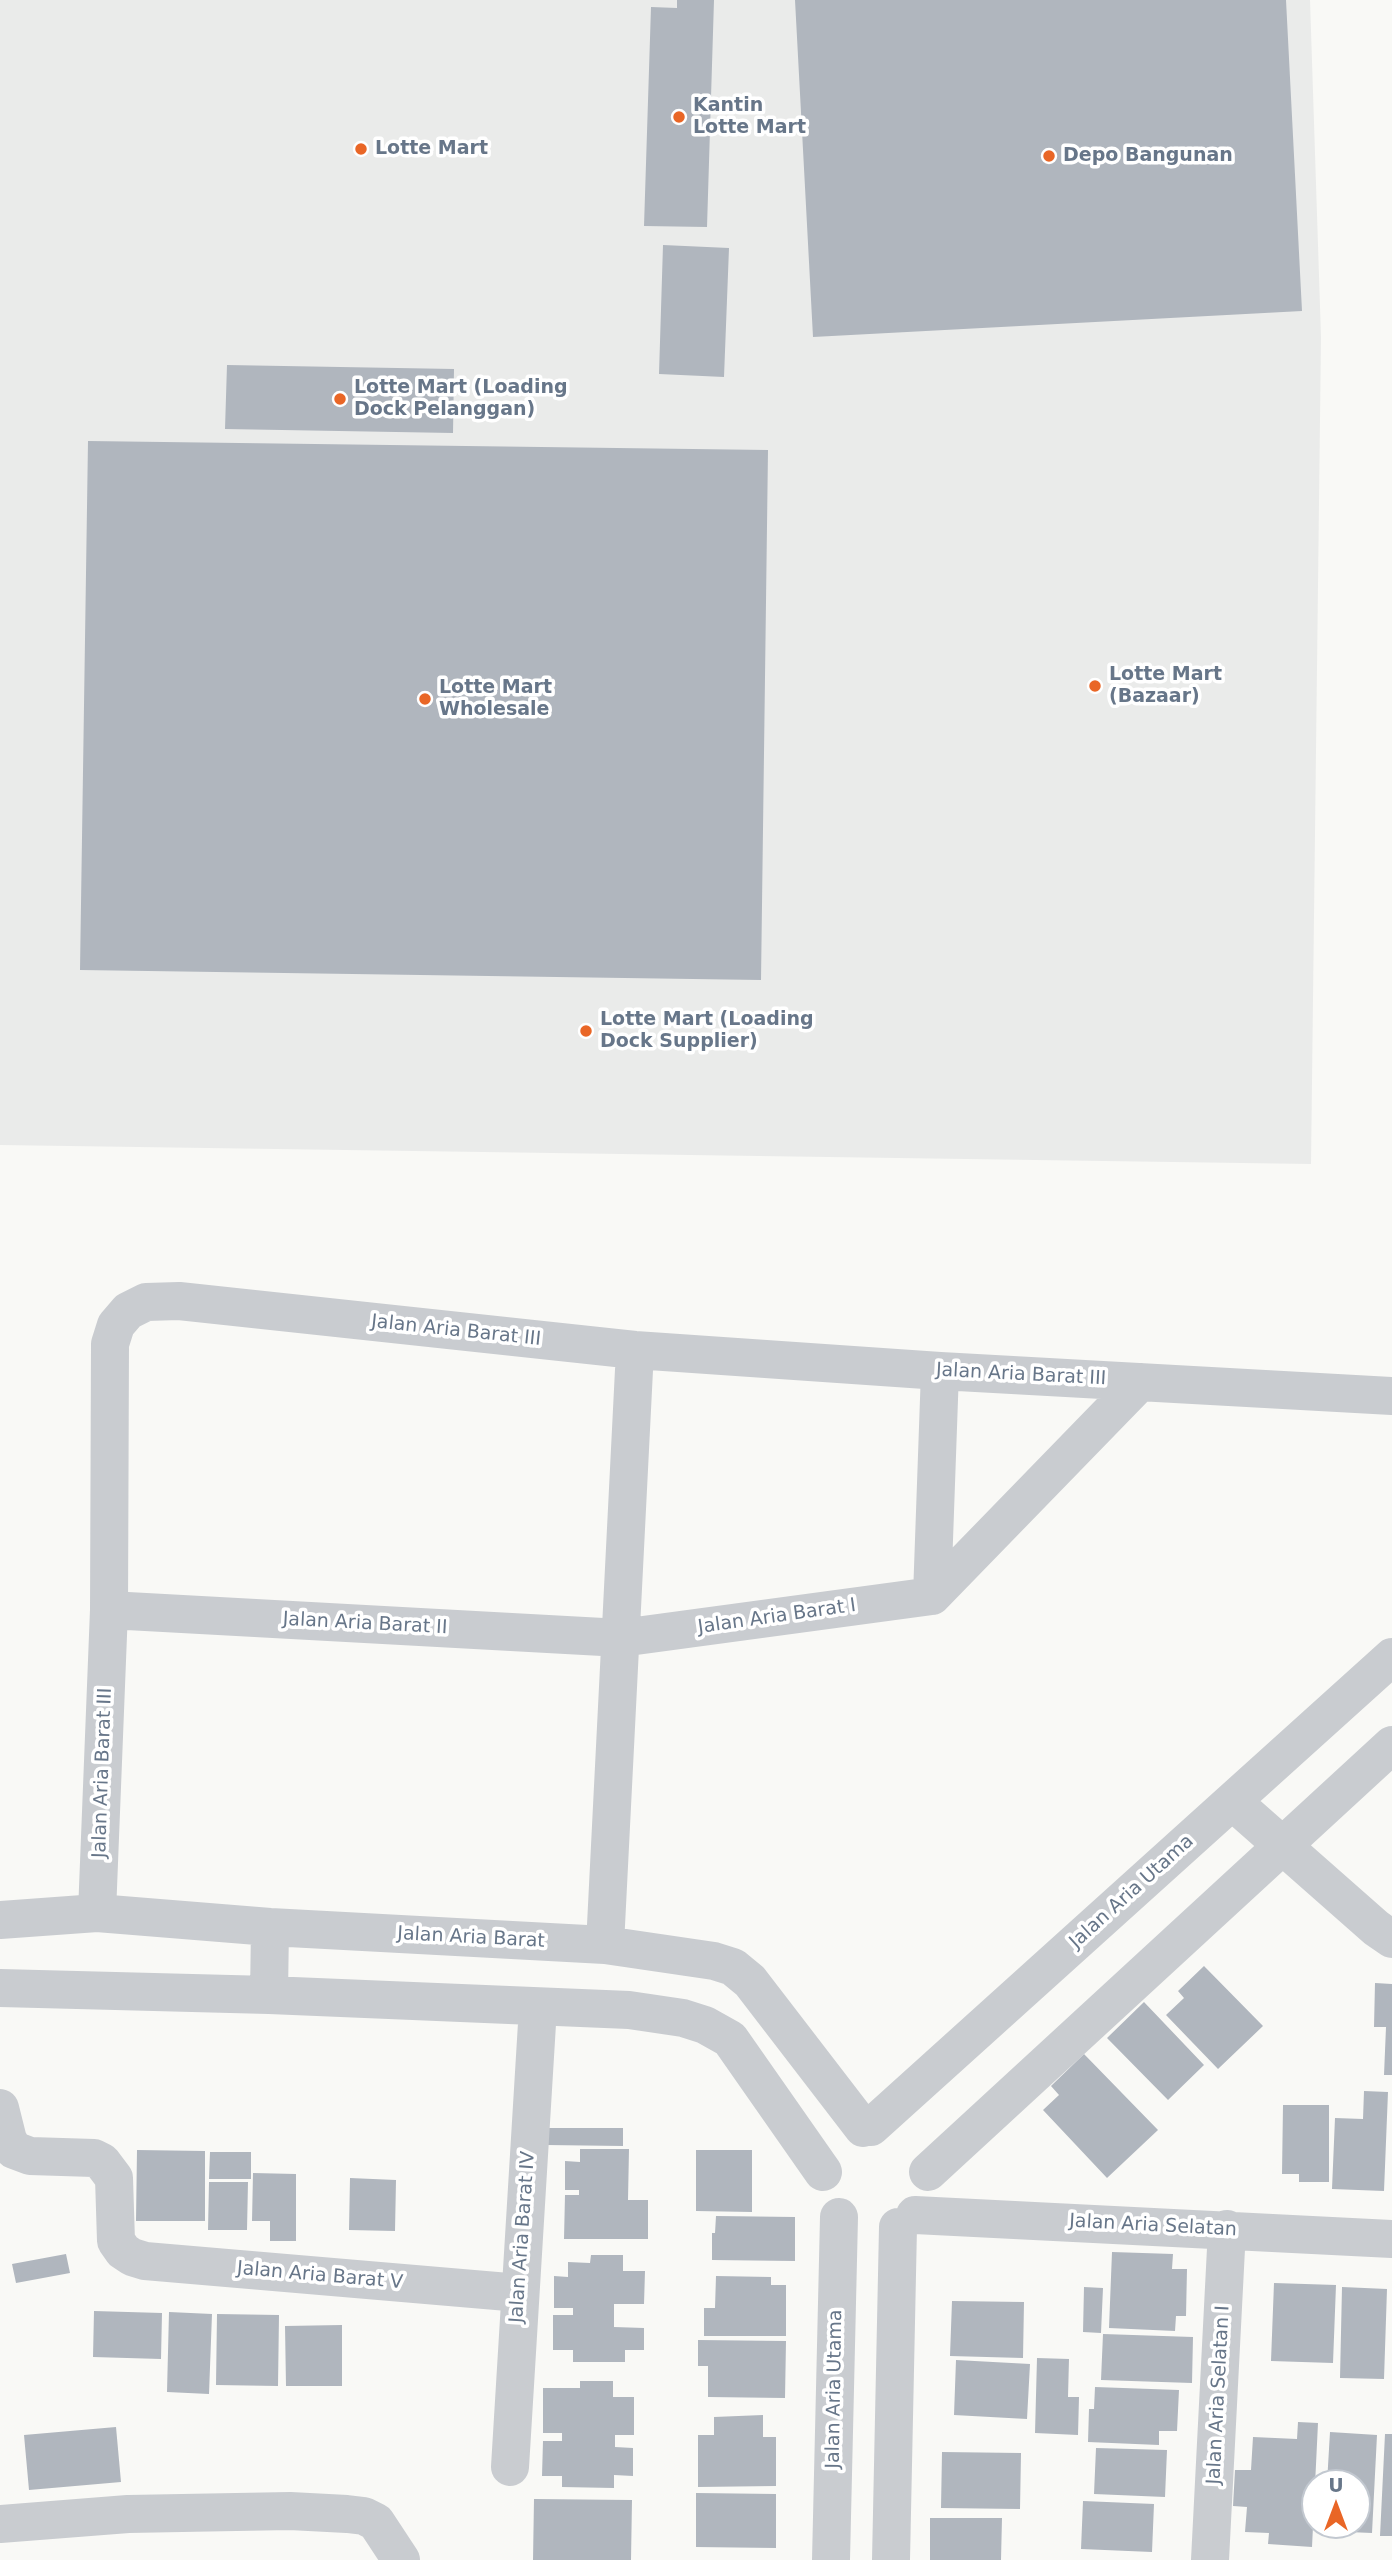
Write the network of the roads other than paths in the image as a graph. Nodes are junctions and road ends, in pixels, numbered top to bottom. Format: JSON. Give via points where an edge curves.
{"nodes":[{"id":1,"x":635,"y":1350,"type":"junction"},
{"id":2,"x":940,"y":1371,"type":"junction"},
{"id":3,"x":1140,"y":1382,"type":"junction"},
{"id":4,"x":1392,"y":1396,"type":"edge"},
{"id":5,"x":932,"y":1596,"type":"junction"},
{"id":6,"x":109,"y":1609,"type":"junction"},
{"id":7,"x":621,"y":1638,"type":"junction"},
{"id":8,"x":1392,"y":1657,"type":"edge"},
{"id":9,"x":1392,"y":1745,"type":"edge"},
{"id":10,"x":1233,"y":1802,"type":"junction"},
{"id":11,"x":1282,"y":1846,"type":"junction"},
{"id":12,"x":97,"y":1913,"type":"junction"},
{"id":13,"x":0,"y":1920,"type":"edge"},
{"id":14,"x":270,"y":1927,"type":"junction"},
{"id":15,"x":1392,"y":1939,"type":"edge"},
{"id":16,"x":605,"y":1945,"type":"junction"},
{"id":17,"x":0,"y":1988,"type":"edge"},
{"id":18,"x":269,"y":1995,"type":"junction"},
{"id":19,"x":538,"y":2007,"type":"junction"},
{"id":20,"x":0,"y":2108,"type":"edge"},
{"id":21,"x":867,"y":2127,"type":"junction"},
{"id":22,"x":917,"y":2151,"type":"junction"},
{"id":23,"x":823,"y":2172,"type":"junction"},
{"id":24,"x":839,"y":2217,"type":"junction"},
{"id":25,"x":906,"y":2221,"type":"junction"},
{"id":26,"x":1227,"y":2229,"type":"junction"},
{"id":27,"x":1392,"y":2239,"type":"edge"},
{"id":28,"x":520,"y":2293,"type":"junction"},
{"id":29,"x":510,"y":2467,"type":"dead end"},
{"id":30,"x":0,"y":2524,"type":"edge"},
{"id":31,"x":401,"y":2560,"type":"edge"},
{"id":32,"x":831,"y":2560,"type":"edge"},
{"id":33,"x":891,"y":2560,"type":"edge"},
{"id":34,"x":1210,"y":2560,"type":"edge"}],
"edges":[{"from":1,"to":2,"type":"street","name":"Jalan Aria Barat III"},
{"from":1,"to":6,"type":"street","name":"Jalan Aria Barat III","via":[[178,1301],[146,1302],[128,1311],[116,1325],[110,1345]]},
{"from":1,"to":7,"type":"street"},
{"from":2,"to":3,"type":"street","name":"Jalan Aria Barat III"},
{"from":2,"to":5,"type":"street"},
{"from":3,"to":4,"type":"street","name":"Jalan Aria Barat III"},
{"from":3,"to":5,"type":"street"},
{"from":5,"to":7,"type":"street","name":"Jalan Aria Barat I"},
{"from":6,"to":7,"type":"street","name":"Jalan Aria Barat II"},
{"from":6,"to":12,"type":"street","name":"Jalan Aria Barat III"},
{"from":7,"to":16,"type":"street"},
{"from":8,"to":10,"type":"street","name":"Jalan Aria Utama"},
{"from":9,"to":11,"type":"street"},
{"from":10,"to":11,"type":"street"},
{"from":10,"to":21,"type":"street","name":"Jalan Aria Utama"},
{"from":11,"to":15,"type":"street"},
{"from":11,"to":22,"type":"street"},
{"from":12,"to":13,"type":"street","name":"Jalan Aria Barat"},
{"from":12,"to":14,"type":"street","name":"Jalan Aria Barat"},
{"from":14,"to":16,"type":"street","name":"Jalan Aria Barat"},
{"from":14,"to":18,"type":"street"},
{"from":16,"to":21,"type":"street","name":"Jalan Aria Barat","via":[[733,1967],[750,1981]]},
{"from":17,"to":18,"type":"street"},
{"from":18,"to":19,"type":"street"},
{"from":19,"to":23,"type":"street","via":[[629,2010],[684,2018],[730,2039]]},
{"from":19,"to":28,"type":"street","name":"Jalan Aria Barat IV"},
{"from":20,"to":28,"type":"street","name":"Jalan Aria Barat V","via":[[14,2150],[30,2156],[102,2162],[114,2178],[116,2241],[132,2257]]},
{"from":21,"to":22,"type":"street","via":[[890,2129]]},
{"from":21,"to":23,"type":"street","via":[[844,2137],[830,2152]]},
{"from":22,"to":25,"type":"street","via":[[926,2195]]},
{"from":23,"to":24,"type":"street","via":[[823,2188]]},
{"from":24,"to":25,"type":"street","via":[[857,2229],[877,2232]]},
{"from":24,"to":32,"type":"street","name":"Jalan Aria Utama"},
{"from":25,"to":26,"type":"street","name":"Jalan Aria Selatan"},
{"from":25,"to":33,"type":"street"},
{"from":26,"to":27,"type":"street","name":"Jalan Aria Selatan"},
{"from":26,"to":34,"type":"street","name":"Jalan Aria Selatan I"},
{"from":28,"to":29,"type":"street","name":"Jalan Aria Barat IV"},
{"from":30,"to":31,"type":"street","via":[[128,2514],[347,2514],[376,2522]]}]}
